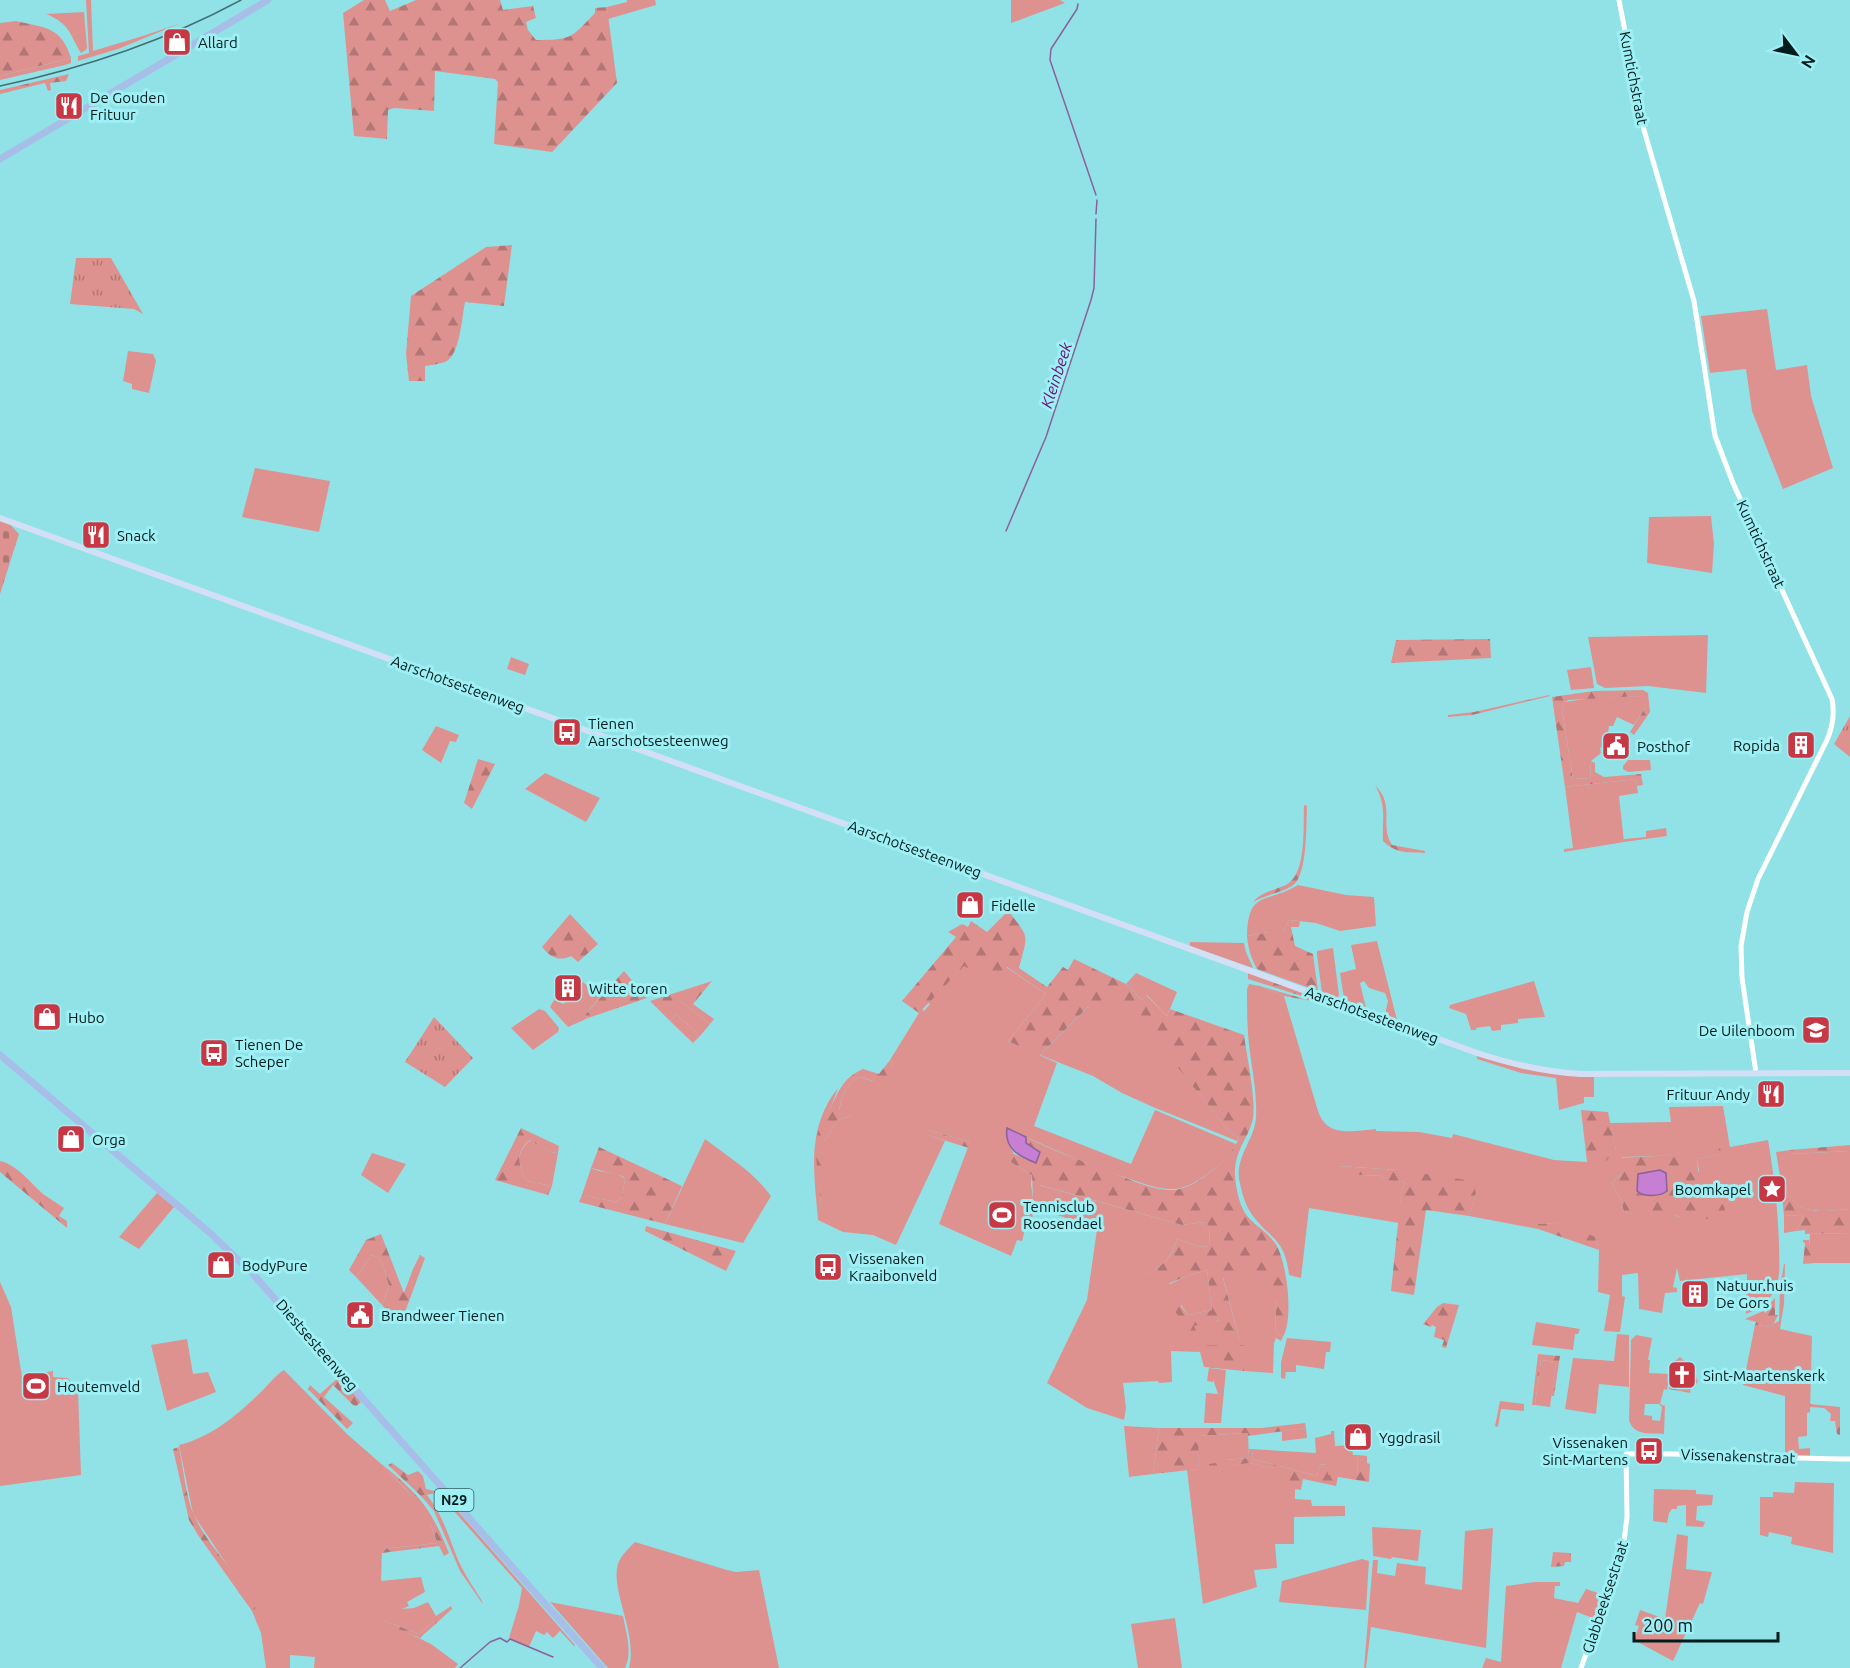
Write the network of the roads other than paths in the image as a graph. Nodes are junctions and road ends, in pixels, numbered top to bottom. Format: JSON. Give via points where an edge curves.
{"nodes":[{"id":1,"x":268,"y":0,"type":"edge"},
{"id":2,"x":1619,"y":0,"type":"edge"},
{"id":3,"x":0,"y":159,"type":"edge"},
{"id":4,"x":0,"y":518,"type":"edge"},
{"id":5,"x":0,"y":1055,"type":"edge"},
{"id":6,"x":1756,"y":1073,"type":"junction"},
{"id":7,"x":1850,"y":1073,"type":"edge"},
{"id":8,"x":1626,"y":1455,"type":"joint"},
{"id":9,"x":1850,"y":1458,"type":"edge"},
{"id":10,"x":602,"y":1668,"type":"edge"},
{"id":11,"x":1581,"y":1668,"type":"edge"}],
"edges":[{"from":1,"to":3,"type":"main road"},
{"from":2,"to":6,"type":"street","name":"Kumtichstraat","via":[[1641,119],[1695,301],[1718,447],[1834,706],[1827,740],[1758,879],[1747,912],[1741,946],[1742,978]]},
{"from":4,"to":6,"type":"main road","name":"Aarschotsesteenweg","via":[[1477,1053],[1563,1073]]},
{"from":5,"to":10,"type":"main road","name":"Diestsesteenweg","number":"N29","via":[[251,1272]]},
{"from":6,"to":7,"type":"main road","name":"Aarschotsesteenweg"},
{"from":8,"to":9,"type":"street","name":"Vissenakenstraat"},
{"from":8,"to":11,"type":"street","name":"Glabbeeksestraat","via":[[1623,1550]]}]}
